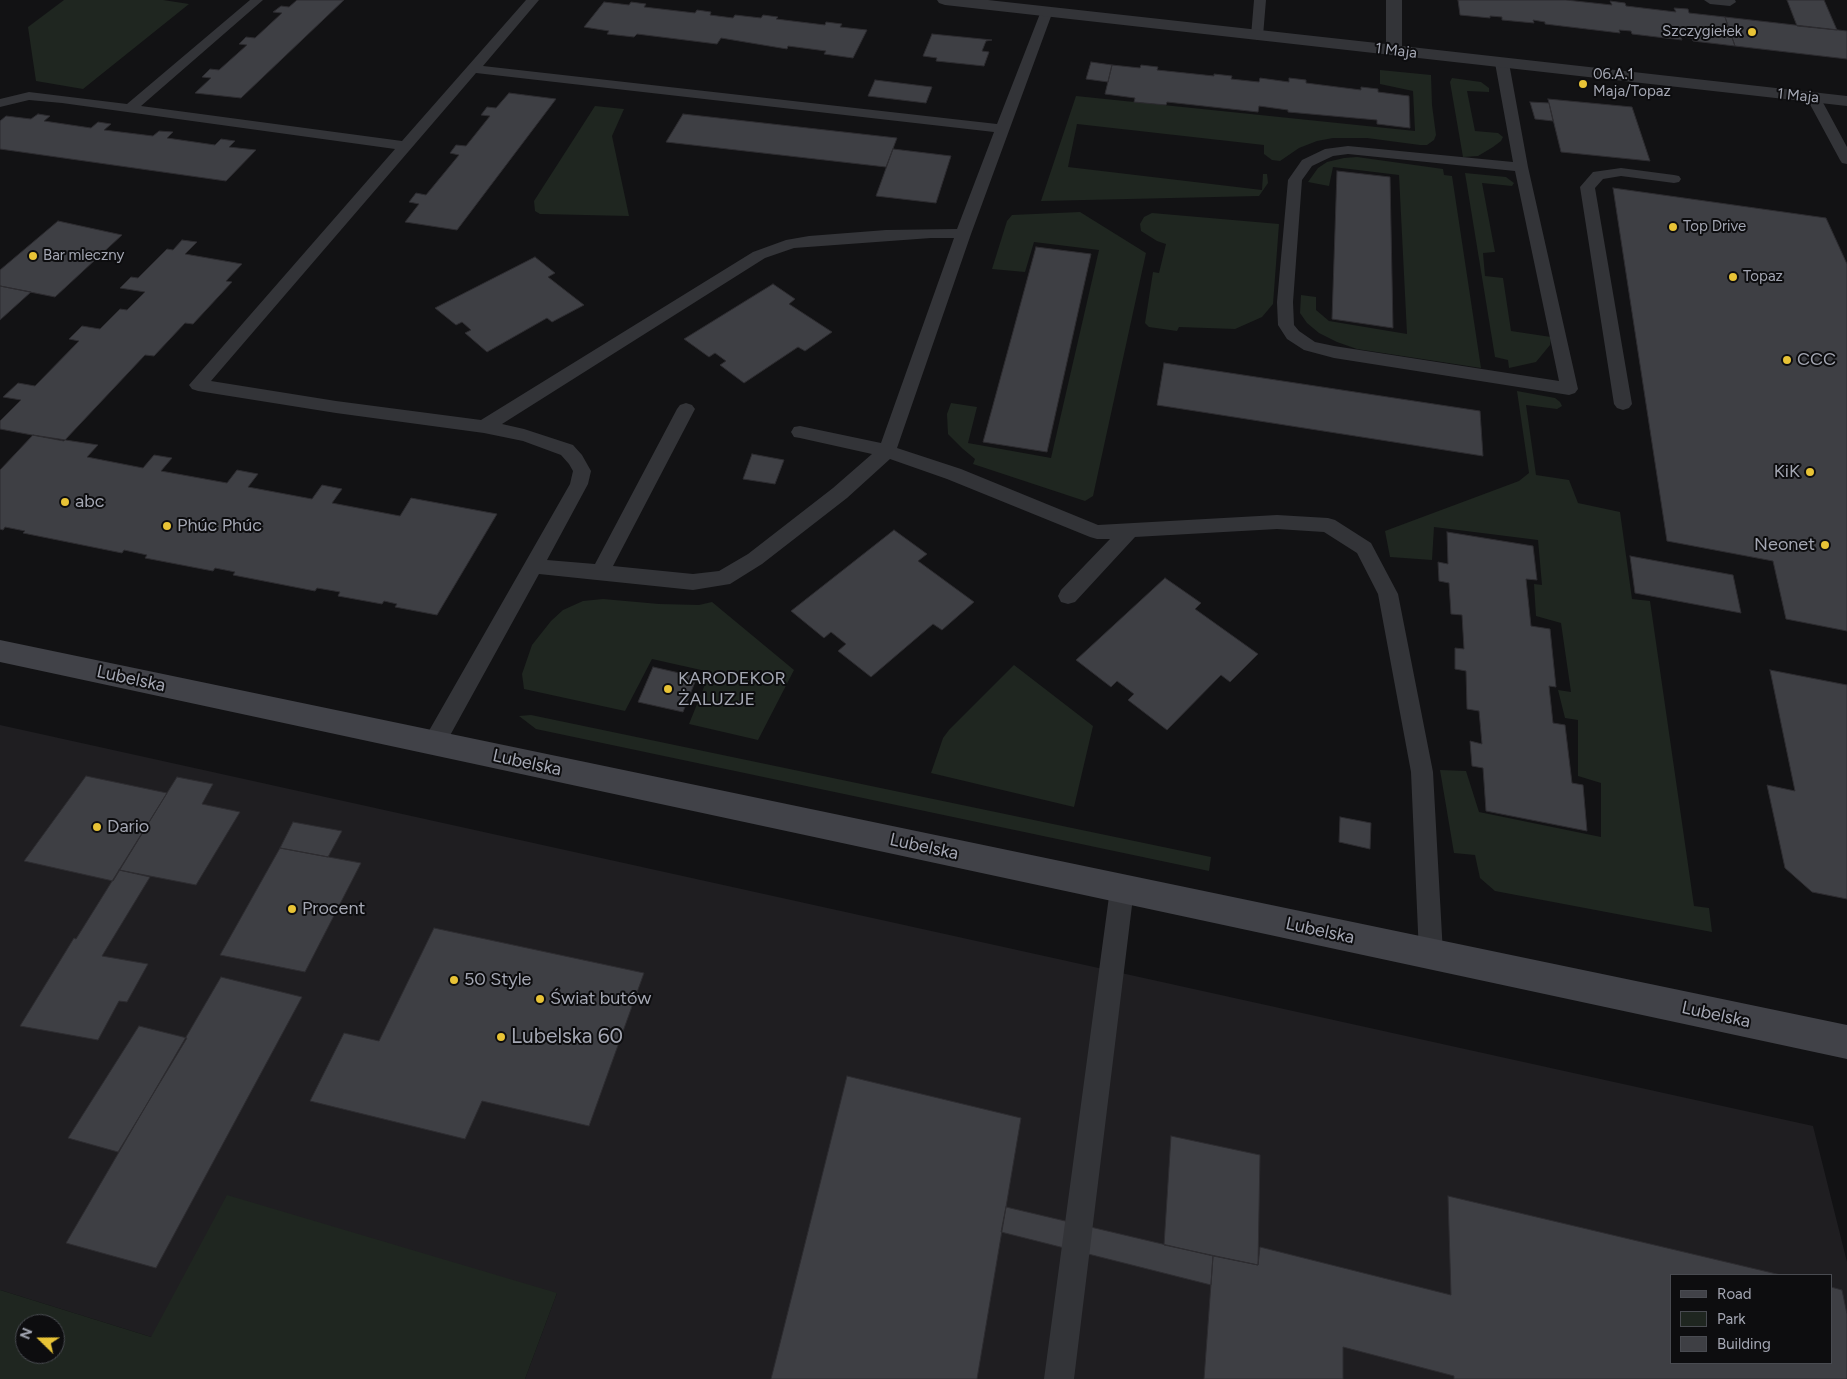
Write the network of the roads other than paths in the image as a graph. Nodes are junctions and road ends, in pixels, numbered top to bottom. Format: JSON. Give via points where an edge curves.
{"nodes":[{"id":1,"x":257,"y":0,"type":"edge"},
{"id":2,"x":533,"y":0,"type":"edge"},
{"id":3,"x":945,"y":0,"type":"edge"},
{"id":4,"x":1260,"y":0,"type":"edge"},
{"id":5,"x":1394,"y":0,"type":"edge"},
{"id":6,"x":1710,"y":0,"type":"edge"},
{"id":7,"x":1730,"y":2,"type":"dead end"},
{"id":8,"x":1047,"y":11,"type":"junction"},
{"id":9,"x":1257,"y":36,"type":"junction"},
{"id":10,"x":1394,"y":51,"type":"junction"},
{"id":11,"x":1502,"y":63,"type":"junction"},
{"id":12,"x":473,"y":69,"type":"junction"},
{"id":13,"x":1813,"y":97,"type":"junction"},
{"id":14,"x":1847,"y":101,"type":"edge"},
{"id":15,"x":0,"y":103,"type":"edge"},
{"id":16,"x":130,"y":108,"type":"junction"},
{"id":17,"x":1003,"y":129,"type":"junction"},
{"id":18,"x":405,"y":146,"type":"junction"},
{"id":19,"x":1847,"y":160,"type":"edge"},
{"id":20,"x":1521,"y":168,"type":"junction"},
{"id":21,"x":1674,"y":179,"type":"dead end"},
{"id":22,"x":963,"y":234,"type":"junction"},
{"id":23,"x":1623,"y":404,"type":"dead end"},
{"id":24,"x":686,"y":409,"type":"dead end"},
{"id":25,"x":484,"y":427,"type":"junction"},
{"id":26,"x":800,"y":432,"type":"dead end"},
{"id":27,"x":887,"y":451,"type":"junction"},
{"id":28,"x":1130,"y":530,"type":"junction"},
{"id":29,"x":534,"y":566,"type":"junction"},
{"id":30,"x":600,"y":573,"type":"junction"},
{"id":31,"x":1068,"y":596,"type":"dead end"},
{"id":32,"x":0,"y":652,"type":"edge"},
{"id":33,"x":434,"y":743,"type":"junction"},
{"id":34,"x":1122,"y":889,"type":"junction"},
{"id":35,"x":1431,"y":954,"type":"junction"},
{"id":36,"x":1847,"y":1042,"type":"edge"},
{"id":37,"x":1059,"y":1379,"type":"edge"}],
"edges":[{"from":1,"to":16,"type":"lane"},
{"from":2,"to":12,"type":"lane"},
{"from":3,"to":8,"type":"street","name":"1 Maja"},
{"from":4,"to":9,"type":"lane"},
{"from":5,"to":10,"type":"street"},
{"from":6,"to":7,"type":"lane"},
{"from":8,"to":9,"type":"street","name":"1 Maja"},
{"from":8,"to":17,"type":"lane"},
{"from":9,"to":10,"type":"street","name":"1 Maja"},
{"from":10,"to":11,"type":"street","name":"1 Maja"},
{"from":11,"to":13,"type":"street","name":"1 Maja"},
{"from":11,"to":20,"type":"lane"},
{"from":12,"to":17,"type":"lane"},
{"from":12,"to":18,"type":"lane"},
{"from":13,"to":14,"type":"street","name":"1 Maja"},
{"from":13,"to":19,"type":"lane"},
{"from":15,"to":16,"type":"lane","via":[[29,96]]},
{"from":16,"to":18,"type":"lane"},
{"from":17,"to":22,"type":"lane"},
{"from":18,"to":25,"type":"lane","via":[[198,385]]},
{"from":20,"to":20,"type":"lane","via":[[1348,150],[1330,152],[1307,163],[1295,180],[1285,302],[1286,324],[1293,335],[1310,346],[1334,352],[1569,390]]},
{"from":21,"to":23,"type":"lane","via":[[1621,172],[1598,175],[1587,187]]},
{"from":22,"to":25,"type":"lane","via":[[808,241],[759,255]]},
{"from":22,"to":27,"type":"lane"},
{"from":24,"to":30,"type":"lane"},
{"from":25,"to":29,"type":"lane","via":[[524,435],[567,450],[582,471],[579,484]]},
{"from":26,"to":27,"type":"lane"},
{"from":27,"to":28,"type":"lane","via":[[954,474],[1097,532]]},
{"from":27,"to":30,"type":"lane","via":[[840,493],[755,559],[723,578],[693,582]]},
{"from":28,"to":31,"type":"lane"},
{"from":28,"to":35,"type":"lane","via":[[1277,522],[1328,525],[1364,548],[1388,594],[1422,772]]},
{"from":29,"to":30,"type":"lane"},
{"from":29,"to":33,"type":"lane"},
{"from":32,"to":33,"type":"main road","name":"Lubelska"},
{"from":33,"to":34,"type":"main road","name":"Lubelska"},
{"from":34,"to":35,"type":"main road","name":"Lubelska"},
{"from":34,"to":37,"type":"lane"},
{"from":35,"to":36,"type":"main road","name":"Lubelska"}]}
